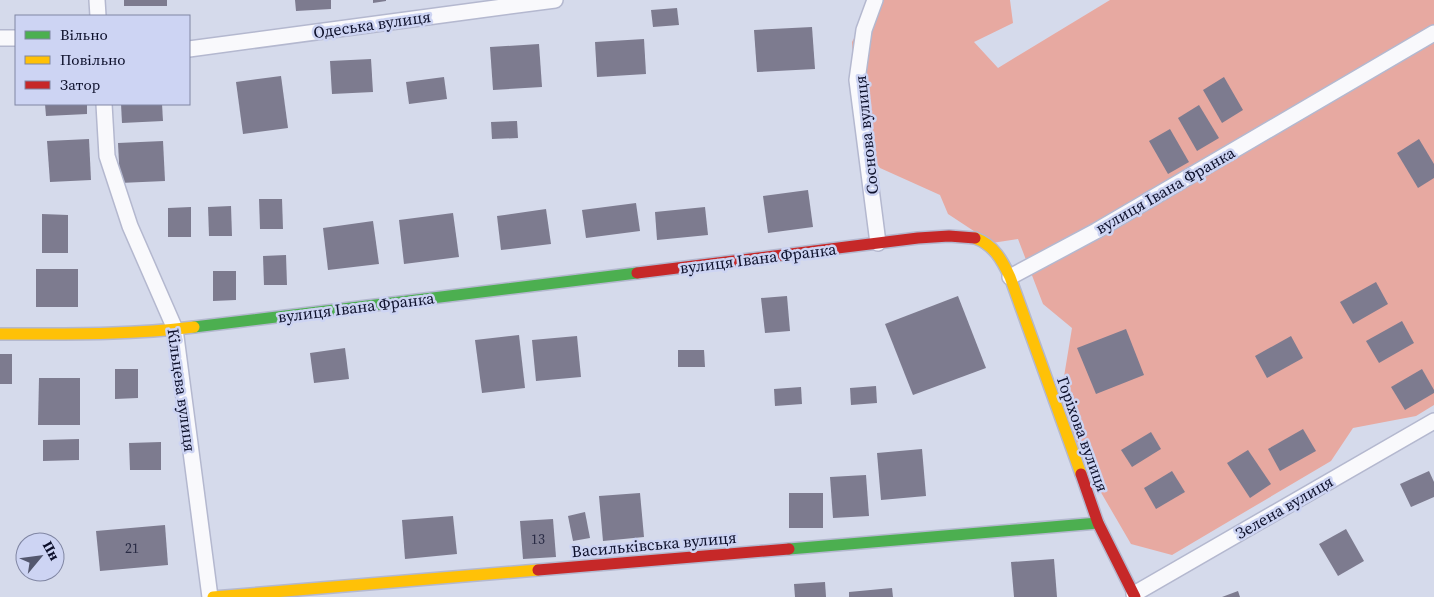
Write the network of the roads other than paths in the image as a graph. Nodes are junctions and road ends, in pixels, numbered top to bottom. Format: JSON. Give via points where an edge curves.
{"nodes":[{"id":1,"x":97,"y":0,"type":"edge"},
{"id":2,"x":555,"y":0,"type":"edge"},
{"id":3,"x":875,"y":0,"type":"edge"},
{"id":4,"x":98,"y":15,"type":"edge"},
{"id":5,"x":1434,"y":33,"type":"edge"},
{"id":6,"x":0,"y":38,"type":"edge"},
{"id":7,"x":15,"y":38,"type":"edge"},
{"id":8,"x":190,"y":49,"type":"edge"},
{"id":9,"x":104,"y":105,"type":"edge"},
{"id":10,"x":878,"y":243,"type":"junction"},
{"id":11,"x":1010,"y":277,"type":"junction"},
{"id":12,"x":175,"y":329,"type":"junction"},
{"id":13,"x":0,"y":334,"type":"edge"},
{"id":14,"x":1434,"y":421,"type":"edge"},
{"id":15,"x":1098,"y":523,"type":"junction"},
{"id":16,"x":1135,"y":596,"type":"edge"},
{"id":17,"x":212,"y":597,"type":"edge"}],
"edges":[{"from":1,"to":4,"type":"street"},
{"from":2,"to":8,"type":"street","name":"Одеська вулиця"},
{"from":3,"to":10,"type":"street","name":"Соснова вулиця","via":[[864,30],[857,80]]},
{"from":5,"to":11,"type":"street","name":"вулиця Івана Франка","via":[[1096,231]]},
{"from":6,"to":7,"type":"street"},
{"from":9,"to":12,"type":"street","name":"Кільцева вулиця","via":[[107,156],[130,226]]},
{"from":10,"to":11,"type":"street","name":"вулиця Івана Франка","via":[[971,237],[986,242]]},
{"from":10,"to":12,"type":"street","name":"вулиця Івана Франка"},
{"from":11,"to":15,"type":"street","name":"Горіхова вулиця"},
{"from":12,"to":13,"type":"street","name":"вулиця Івана Франка"},
{"from":12,"to":17,"type":"street","name":"Кільцева вулиця"},
{"from":14,"to":16,"type":"street","name":"Зелена вулиця"},
{"from":15,"to":16,"type":"street","name":"Горіхова вулиця"},
{"from":15,"to":17,"type":"street","name":"Васильківська вулиця"}]}
